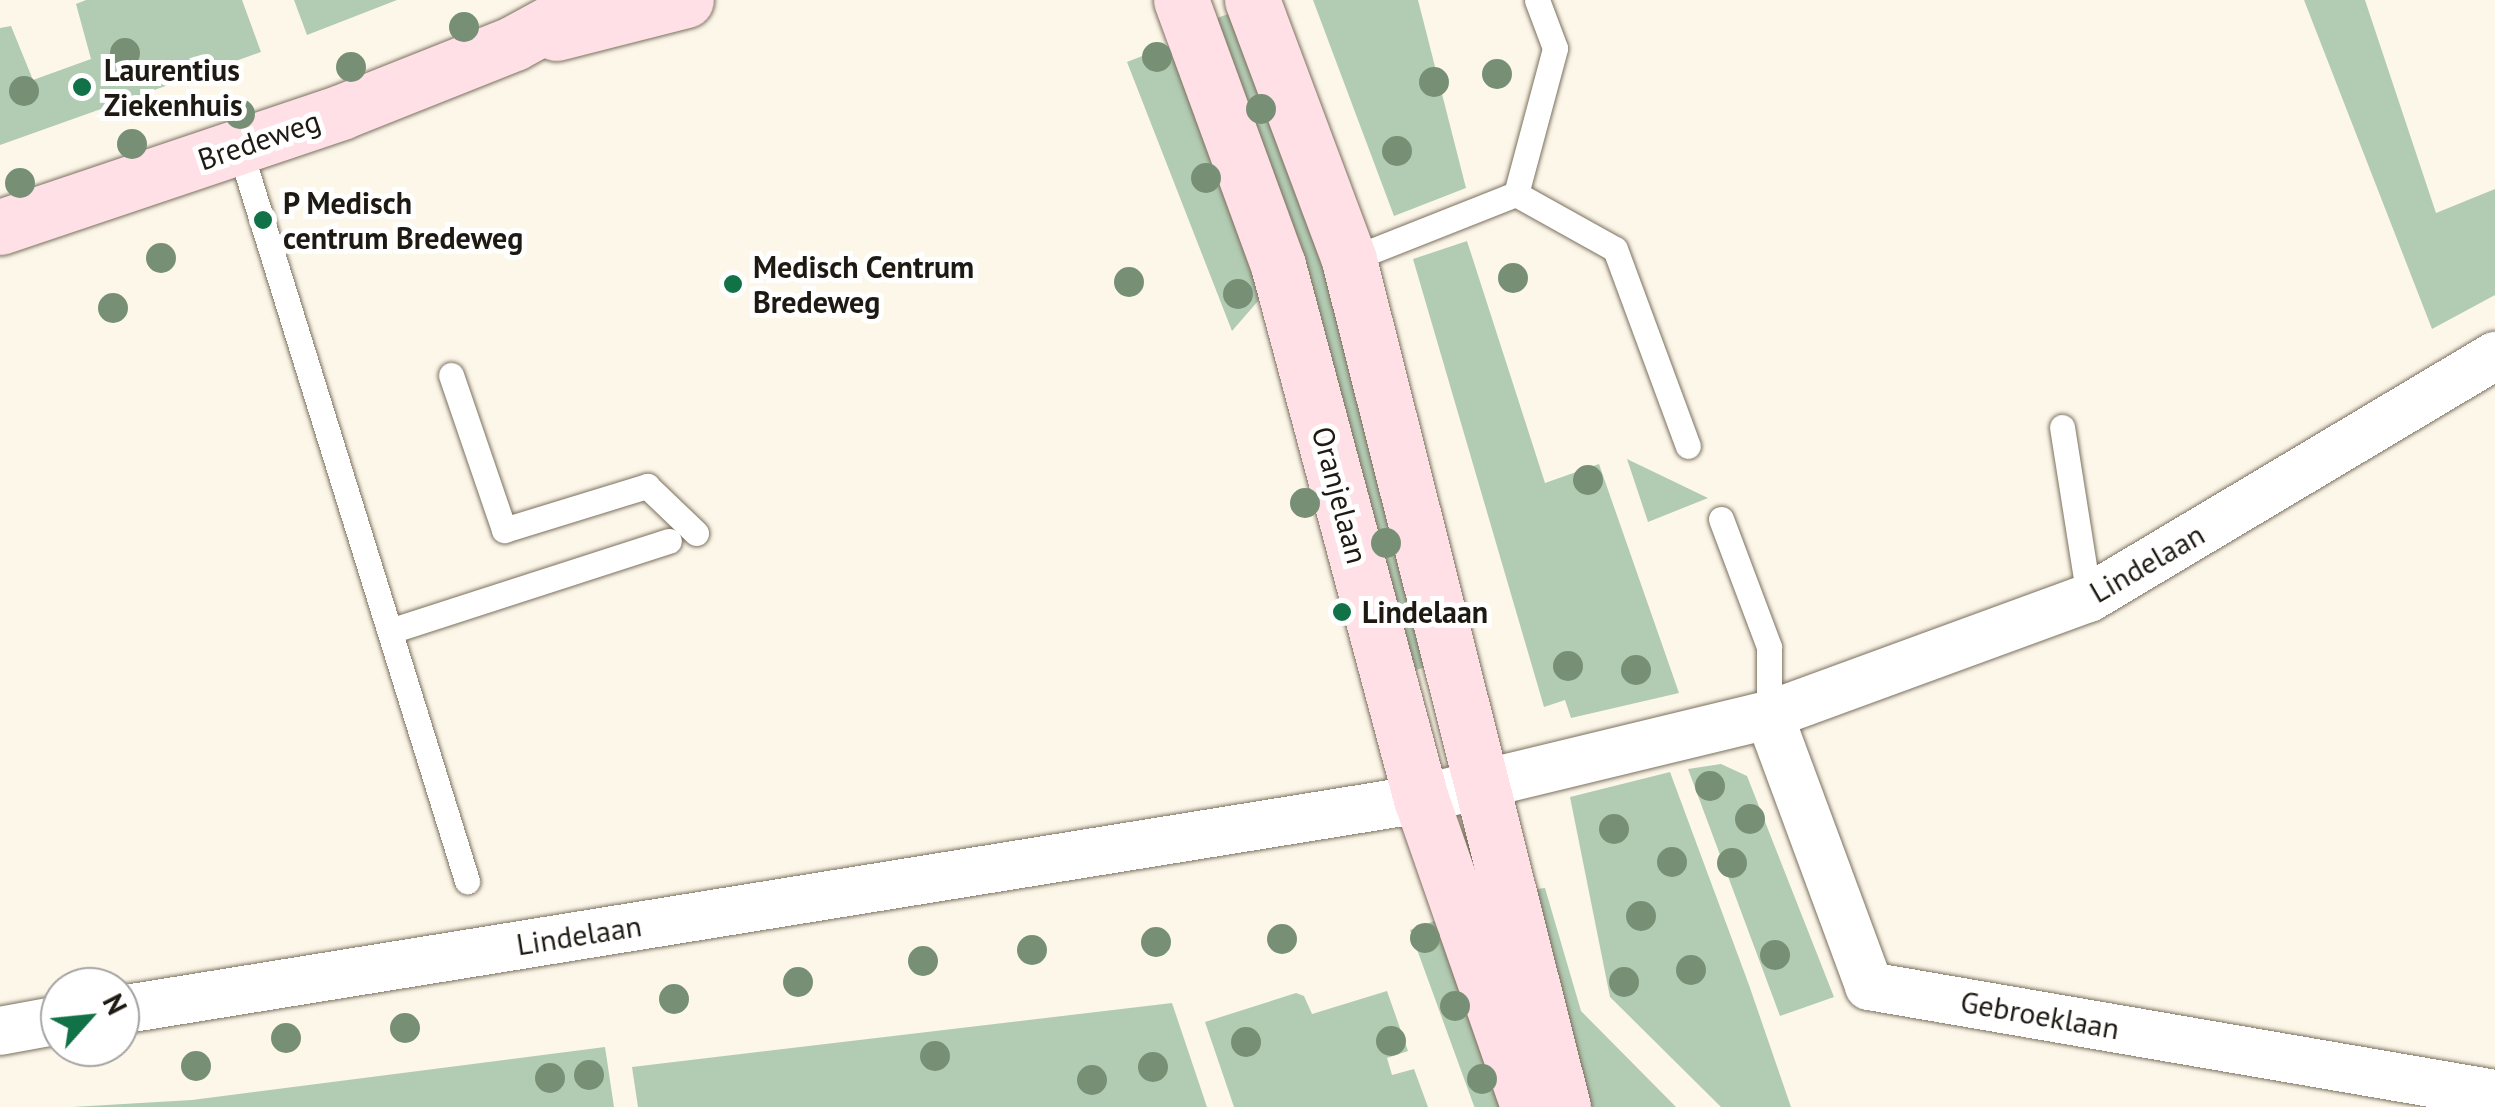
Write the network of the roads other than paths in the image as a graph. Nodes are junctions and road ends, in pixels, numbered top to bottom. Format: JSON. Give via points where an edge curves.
{"nodes":[{"id":1,"x":593,"y":0,"type":"edge"},
{"id":2,"x":686,"y":0,"type":"edge"},
{"id":3,"x":1181,"y":0,"type":"edge"},
{"id":4,"x":1252,"y":0,"type":"edge"},
{"id":5,"x":1538,"y":0,"type":"edge"},
{"id":6,"x":514,"y":43,"type":"junction"},
{"id":7,"x":239,"y":147,"type":"junction"},
{"id":8,"x":1516,"y":194,"type":"junction"},
{"id":9,"x":0,"y":227,"type":"edge"},
{"id":10,"x":1349,"y":260,"type":"junction"},
{"id":11,"x":2495,"y":356,"type":"edge"},
{"id":12,"x":452,"y":375,"type":"dead end"},
{"id":13,"x":2062,"y":428,"type":"dead end"},
{"id":14,"x":1688,"y":446,"type":"dead end"},
{"id":15,"x":1721,"y":519,"type":"dead end"},
{"id":16,"x":696,"y":533,"type":"dead end"},
{"id":17,"x":669,"y":541,"type":"dead end"},
{"id":18,"x":2089,"y":598,"type":"junction"},
{"id":19,"x":390,"y":631,"type":"junction"},
{"id":20,"x":1769,"y":715,"type":"junction"},
{"id":21,"x":1476,"y":784,"type":"junction"},
{"id":22,"x":1398,"y":802,"type":"junction"},
{"id":23,"x":466,"y":881,"type":"dead end"},
{"id":24,"x":140,"y":1007,"type":"edge"},
{"id":25,"x":40,"y":1024,"type":"edge"},
{"id":26,"x":0,"y":1031,"type":"edge"},
{"id":27,"x":2495,"y":1094,"type":"edge"},
{"id":28,"x":1528,"y":1107,"type":"edge"},
{"id":29,"x":1563,"y":1107,"type":"edge"}],
"edges":[{"from":1,"to":6,"type":"street","name":"Bredeweg"},
{"from":2,"to":6,"type":"street","name":"Bredeweg"},
{"from":3,"to":22,"type":"street","name":"Oranjelaan","via":[[1278,264]]},
{"from":4,"to":10,"type":"street"},
{"from":5,"to":8,"type":"lane","via":[[1555,48]]},
{"from":6,"to":7,"type":"street","name":"Bredeweg"},
{"from":7,"to":9,"type":"street","name":"Bredeweg"},
{"from":7,"to":19,"type":"lane"},
{"from":8,"to":10,"type":"lane"},
{"from":8,"to":14,"type":"lane","via":[[1614,249]]},
{"from":10,"to":21,"type":"street"},
{"from":11,"to":18,"type":"street","name":"Lindelaan"},
{"from":12,"to":16,"type":"lane","via":[[504,530],[647,486]]},
{"from":13,"to":18,"type":"lane"},
{"from":15,"to":20,"type":"lane","via":[[1768,647]]},
{"from":17,"to":19,"type":"lane"},
{"from":18,"to":20,"type":"street","name":"Lindelaan"},
{"from":19,"to":23,"type":"lane"},
{"from":20,"to":21,"type":"street","name":"Lindelaan"},
{"from":20,"to":27,"type":"street","name":"Gebroeklaan","via":[[1869,986]]},
{"from":21,"to":22,"type":"street","name":"Lindelaan"},
{"from":21,"to":29,"type":"street"},
{"from":22,"to":24,"type":"street","name":"Lindelaan"},
{"from":22,"to":28,"type":"street","name":"Oranjelaan"},
{"from":25,"to":26,"type":"street"}]}
